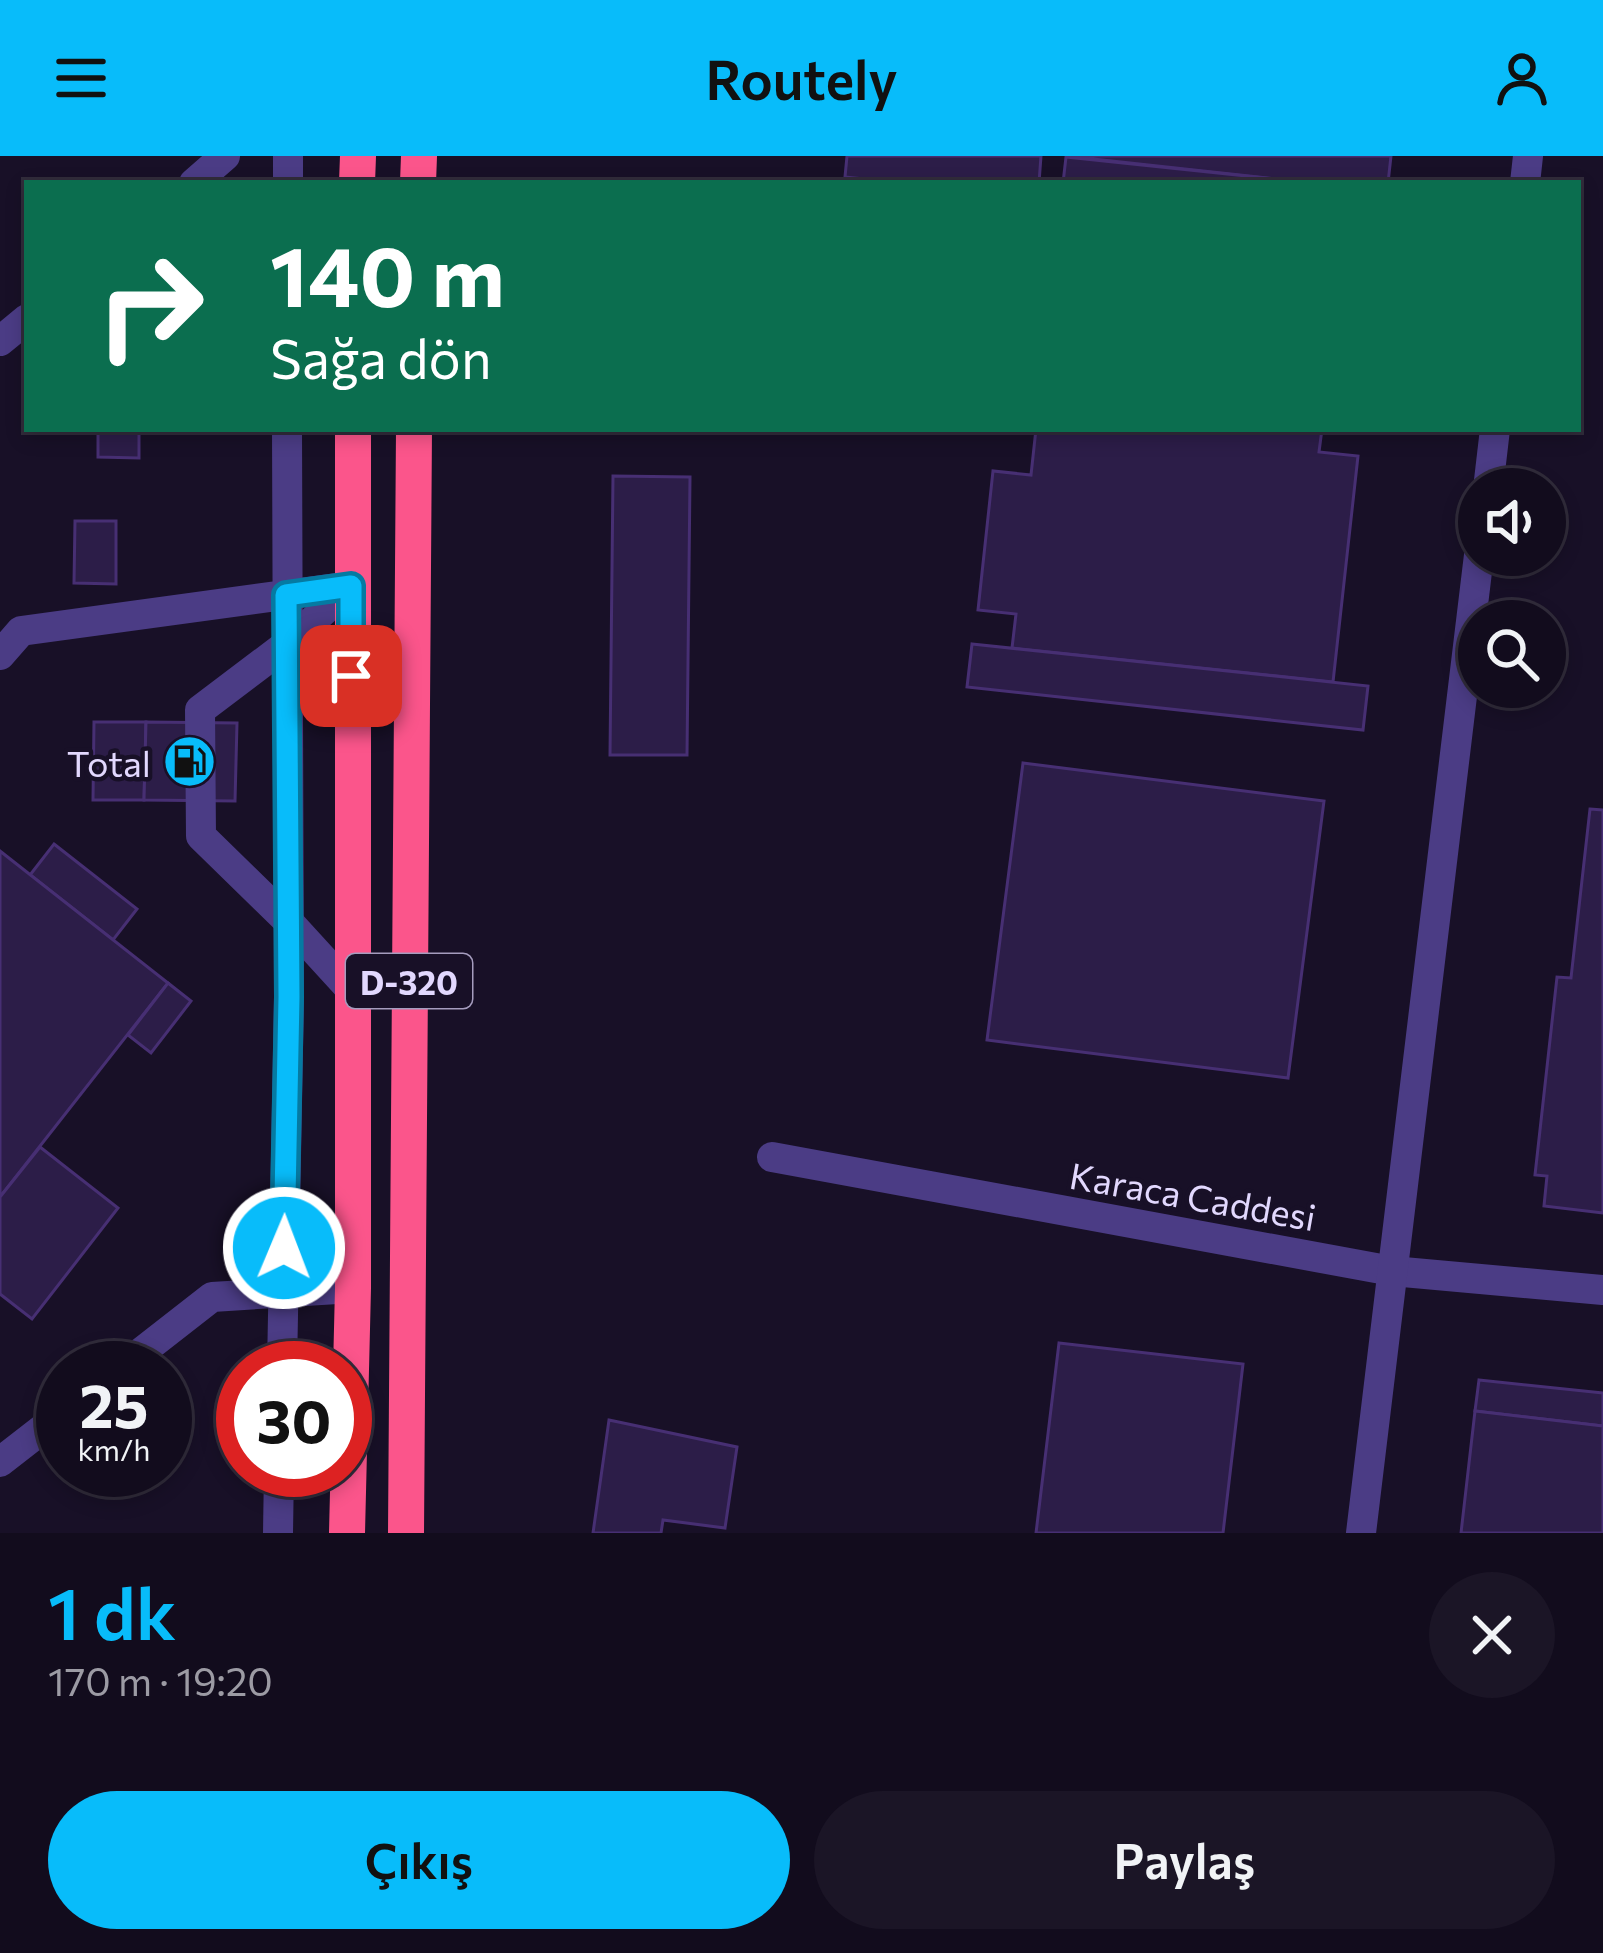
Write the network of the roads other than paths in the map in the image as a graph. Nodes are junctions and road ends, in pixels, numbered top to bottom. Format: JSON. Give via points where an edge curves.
{"nodes":[{"id":1,"x":225,"y":156,"type":"edge"},
{"id":2,"x":197,"y":180,"type":"edge"},
{"id":3,"x":24,"y":322,"type":"edge"},
{"id":4,"x":0,"y":341,"type":"edge"},
{"id":5,"x":286,"y":432,"type":"edge"},
{"id":6,"x":353,"y":432,"type":"edge"},
{"id":7,"x":414,"y":432,"type":"edge"},
{"id":8,"x":1495,"y":432,"type":"edge"},
{"id":9,"x":1490,"y":468,"type":"edge"},
{"id":10,"x":1476,"y":576,"type":"edge"},
{"id":11,"x":351,"y":586,"type":"junction"},
{"id":12,"x":286,"y":595,"type":"junction"},
{"id":13,"x":286,"y":645,"type":"junction"},
{"id":14,"x":0,"y":655,"type":"edge"},
{"id":15,"x":288,"y":921,"type":"junction"},
{"id":16,"x":352,"y":992,"type":"junction"},
{"id":17,"x":772,"y":1156,"type":"dead end"},
{"id":18,"x":1392,"y":1271,"type":"junction"},
{"id":19,"x":353,"y":1288,"type":"junction"},
{"id":20,"x":283,"y":1290,"type":"junction"},
{"id":21,"x":1603,"y":1290,"type":"edge"},
{"id":22,"x":156,"y":1341,"type":"edge"},
{"id":23,"x":282,"y":1341,"type":"edge"},
{"id":24,"x":36,"y":1434,"type":"edge"},
{"id":25,"x":0,"y":1462,"type":"edge"},
{"id":26,"x":279,"y":1497,"type":"edge"},
{"id":27,"x":278,"y":1533,"type":"edge"},
{"id":28,"x":346,"y":1533,"type":"edge"},
{"id":29,"x":406,"y":1533,"type":"edge"},
{"id":30,"x":1361,"y":1533,"type":"edge"}],
"edges":[{"from":1,"to":2,"type":"street"},
{"from":3,"to":4,"type":"street"},
{"from":5,"to":12,"type":"street"},
{"from":6,"to":11,"type":"highway","number":"D-320"},
{"from":7,"to":29,"type":"highway","number":"D-320"},
{"from":8,"to":9,"type":"street"},
{"from":10,"to":18,"type":"street"},
{"from":11,"to":12,"type":"street"},
{"from":11,"to":13,"type":"street"},
{"from":11,"to":16,"type":"highway","number":"D-320"},
{"from":12,"to":13,"type":"street"},
{"from":12,"to":14,"type":"street","via":[[21,631]]},
{"from":13,"to":15,"type":"street"},
{"from":13,"to":15,"type":"street","via":[[200,710],[201,836]]},
{"from":15,"to":16,"type":"street"},
{"from":15,"to":20,"type":"street"},
{"from":16,"to":19,"type":"highway","number":"D-320"},
{"from":17,"to":18,"type":"street","name":"Karaca Caddesi"},
{"from":18,"to":21,"type":"street","name":"Karaca Caddesi"},
{"from":18,"to":30,"type":"street"},
{"from":19,"to":20,"type":"street"},
{"from":19,"to":28,"type":"highway","number":"D-320"},
{"from":20,"to":22,"type":"street","via":[[212,1297]]},
{"from":20,"to":23,"type":"street"},
{"from":24,"to":25,"type":"street"},
{"from":26,"to":27,"type":"street"}]}
